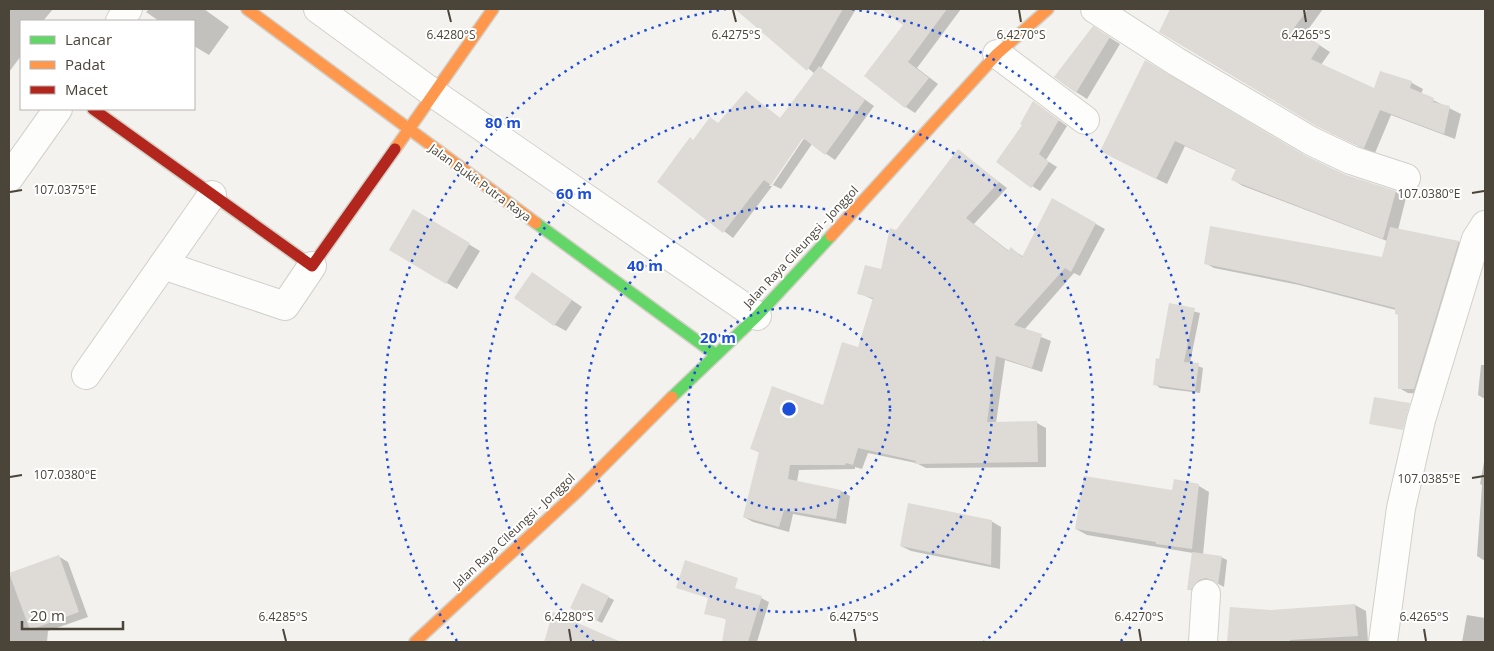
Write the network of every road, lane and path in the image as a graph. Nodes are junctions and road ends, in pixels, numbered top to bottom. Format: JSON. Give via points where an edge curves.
{"nodes":[{"id":1,"x":128,"y":9,"type":"edge"},
{"id":2,"x":247,"y":9,"type":"edge"},
{"id":3,"x":318,"y":9,"type":"edge"},
{"id":4,"x":493,"y":9,"type":"edge"},
{"id":5,"x":1048,"y":9,"type":"edge"},
{"id":6,"x":1095,"y":9,"type":"edge"},
{"id":7,"x":121,"y":20,"type":"edge"},
{"id":8,"x":998,"y":54,"type":"junction"},
{"id":9,"x":433,"y":93,"type":"junction"},
{"id":10,"x":57,"y":110,"type":"edge"},
{"id":11,"x":94,"y":110,"type":"edge"},
{"id":12,"x":1085,"y":120,"type":"dead end"},
{"id":13,"x":408,"y":130,"type":"junction"},
{"id":14,"x":9,"y":178,"type":"edge"},
{"id":15,"x":1406,"y":178,"type":"dead end"},
{"id":16,"x":212,"y":195,"type":"junction"},
{"id":17,"x":1485,"y":225,"type":"edge"},
{"id":18,"x":163,"y":265,"type":"junction"},
{"id":19,"x":312,"y":266,"type":"junction"},
{"id":20,"x":757,"y":316,"type":"junction"},
{"id":21,"x":715,"y":354,"type":"junction"},
{"id":22,"x":86,"y":375,"type":"dead end"},
{"id":23,"x":1206,"y":594,"type":"dead end"},
{"id":24,"x":415,"y":642,"type":"edge"},
{"id":25,"x":1203,"y":642,"type":"edge"},
{"id":26,"x":1383,"y":642,"type":"edge"}],
"edges":[{"from":1,"to":7,"type":"street"},
{"from":2,"to":13,"type":"street","name":"Jalan Bukit Putra Raya"},
{"from":3,"to":9,"type":"street"},
{"from":4,"to":9,"type":"street"},
{"from":5,"to":8,"type":"street","name":"Jalan Raya Cileungsi - Jonggol"},
{"from":6,"to":15,"type":"street","via":[[1310,141],[1351,160]]},
{"from":8,"to":12,"type":"street"},
{"from":8,"to":20,"type":"street","name":"Jalan Raya Cileungsi - Jonggol"},
{"from":9,"to":13,"type":"street"},
{"from":9,"to":20,"type":"street"},
{"from":10,"to":14,"type":"street"},
{"from":11,"to":16,"type":"street"},
{"from":13,"to":19,"type":"street"},
{"from":13,"to":21,"type":"street","name":"Jalan Bukit Putra Raya"},
{"from":16,"to":18,"type":"street"},
{"from":16,"to":19,"type":"street"},
{"from":17,"to":26,"type":"street","via":[[1476,239],[1421,420],[1401,508]]},
{"from":18,"to":19,"type":"street","via":[[285,306]]},
{"from":18,"to":22,"type":"street"},
{"from":20,"to":21,"type":"street","name":"Jalan Raya Cileungsi - Jonggol"},
{"from":21,"to":24,"type":"street","name":"Jalan Raya Cileungsi - Jonggol","via":[[577,492]]},
{"from":23,"to":25,"type":"street"}]}
